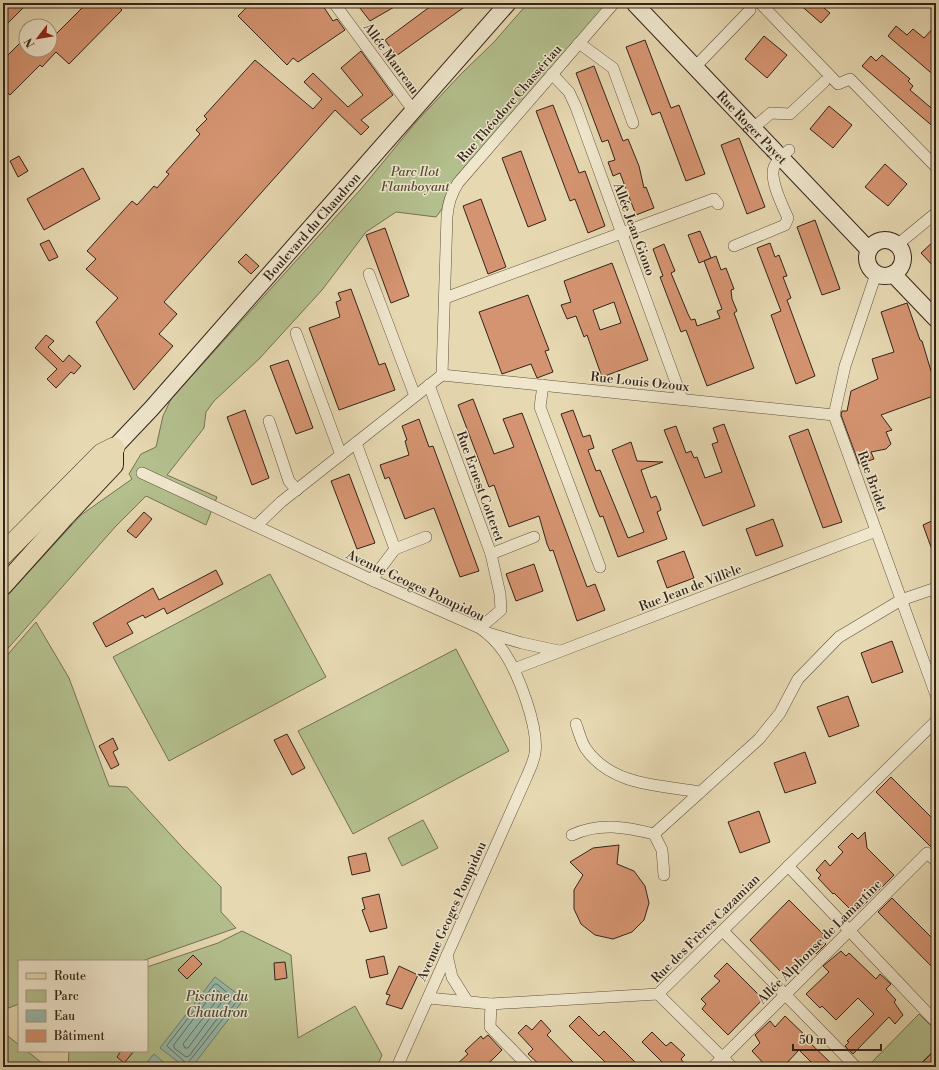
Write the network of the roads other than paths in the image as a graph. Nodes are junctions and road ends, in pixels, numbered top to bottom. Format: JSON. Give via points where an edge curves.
{"nodes":[{"id":1,"x":334,"y":3,"type":"edge"},
{"id":2,"x":508,"y":3,"type":"edge"},
{"id":3,"x":614,"y":3,"type":"edge"},
{"id":4,"x":636,"y":3,"type":"edge"},
{"id":5,"x":760,"y":3,"type":"edge"},
{"id":6,"x":750,"y":10,"type":"dead end"},
{"id":7,"x":579,"y":43,"type":"junction"},
{"id":8,"x":699,"y":63,"type":"junction"},
{"id":9,"x":552,"y":74,"type":"junction"},
{"id":10,"x":824,"y":82,"type":"dead end"},
{"id":11,"x":413,"y":110,"type":"junction"},
{"id":12,"x":633,"y":123,"type":"dead end"},
{"id":13,"x":757,"y":125,"type":"junction"},
{"id":14,"x":785,"y":154,"type":"junction"},
{"id":15,"x":936,"y":167,"type":"edge"},
{"id":16,"x":718,"y":204,"type":"dead end"},
{"id":17,"x":936,"y":213,"type":"edge"},
{"id":18,"x":621,"y":233,"type":"junction"},
{"id":19,"x":897,"y":245,"type":"junction"},
{"id":20,"x":734,"y":246,"type":"dead end"},
{"id":21,"x":872,"y":246,"type":"junction"},
{"id":22,"x":897,"y":271,"type":"junction"},
{"id":23,"x":368,"y":274,"type":"dead end"},
{"id":24,"x":876,"y":274,"type":"junction"},
{"id":25,"x":445,"y":298,"type":"junction"},
{"id":26,"x":936,"y":305,"type":"edge"},
{"id":27,"x":936,"y":319,"type":"edge"},
{"id":28,"x":296,"y":333,"type":"dead end"},
{"id":29,"x":442,"y":374,"type":"junction"},
{"id":30,"x":429,"y":385,"type":"junction"},
{"id":31,"x":543,"y":385,"type":"junction"},
{"id":32,"x":415,"y":396,"type":"junction"},
{"id":33,"x":682,"y":399,"type":"junction"},
{"id":34,"x":834,"y":415,"type":"junction"},
{"id":35,"x":269,"y":421,"type":"dead end"},
{"id":36,"x":356,"y":443,"type":"junction"},
{"id":37,"x":114,"y":448,"type":"junction"},
{"id":38,"x":341,"y":454,"type":"junction"},
{"id":39,"x":142,"y":472,"type":"dead end"},
{"id":40,"x":296,"y":490,"type":"junction"},
{"id":41,"x":256,"y":526,"type":"junction"},
{"id":42,"x":876,"y":531,"type":"junction"},
{"id":43,"x":426,"y":537,"type":"dead end"},
{"id":44,"x":534,"y":537,"type":"dead end"},
{"id":45,"x":395,"y":550,"type":"junction"},
{"id":46,"x":3,"y":554,"type":"edge"},
{"id":47,"x":491,"y":554,"type":"junction"},
{"id":48,"x":600,"y":567,"type":"dead end"},
{"id":49,"x":3,"y":569,"type":"edge"},
{"id":50,"x":374,"y":581,"type":"junction"},
{"id":51,"x":3,"y":586,"type":"edge"},
{"id":52,"x":936,"y":588,"type":"edge"},
{"id":53,"x":901,"y":600,"type":"junction"},
{"id":54,"x":483,"y":630,"type":"junction"},
{"id":55,"x":559,"y":651,"type":"junction"},
{"id":56,"x":514,"y":669,"type":"junction"},
{"id":57,"x":936,"y":695,"type":"edge"},
{"id":58,"x":936,"y":721,"type":"edge"},
{"id":59,"x":576,"y":724,"type":"dead end"},
{"id":60,"x":700,"y":792,"type":"junction"},
{"id":61,"x":654,"y":834,"type":"junction"},
{"id":62,"x":572,"y":835,"type":"dead end"},
{"id":63,"x":936,"y":861,"type":"edge"},
{"id":64,"x":788,"y":866,"type":"junction"},
{"id":65,"x":664,"y":875,"type":"dead end"},
{"id":66,"x":723,"y":931,"type":"junction"},
{"id":67,"x":849,"y":931,"type":"junction"},
{"id":68,"x":447,"y":955,"type":"junction"},
{"id":69,"x":658,"y":994,"type":"junction"},
{"id":70,"x":785,"y":996,"type":"junction"},
{"id":71,"x":428,"y":998,"type":"junction"},
{"id":72,"x":452,"y":1000,"type":"junction"},
{"id":73,"x":467,"y":1001,"type":"junction"},
{"id":74,"x":491,"y":1004,"type":"junction"},
{"id":75,"x":420,"y":1016,"type":"junction"},
{"id":76,"x":936,"y":1022,"type":"edge"},
{"id":77,"x":722,"y":1058,"type":"junction"},
{"id":78,"x":397,"y":1067,"type":"edge"},
{"id":79,"x":529,"y":1067,"type":"edge"},
{"id":80,"x":713,"y":1067,"type":"edge"},
{"id":81,"x":732,"y":1067,"type":"edge"},
{"id":82,"x":856,"y":1067,"type":"edge"}],
"edges":[{"from":1,"to":11,"type":"street","name":"Allée Maureau"},
{"from":2,"to":11,"type":"main road","name":"Boulevard du Chaudron"},
{"from":3,"to":7,"type":"street","name":"Rue Théodore Chassériau"},
{"from":4,"to":8,"type":"main road","name":"Rue Roger Payet"},
{"from":5,"to":15,"type":"street","via":[[838,84],[850,79]]},
{"from":6,"to":8,"type":"street"},
{"from":7,"to":9,"type":"street","name":"Rue Théodore Chassériau"},
{"from":7,"to":12,"type":"street","via":[[613,68]]},
{"from":8,"to":13,"type":"main road","name":"Rue Roger Payet"},
{"from":9,"to":18,"type":"street","name":"Allée Jean Giono","via":[[569,92],[576,107]]},
{"from":9,"to":25,"type":"street","name":"Rue Théodore Chassériau","via":[[452,193],[447,216]]},
{"from":10,"to":13,"type":"street","via":[[790,114],[771,112]]},
{"from":11,"to":37,"type":"main road","name":"Boulevard du Chaudron"},
{"from":13,"to":14,"type":"main road","name":"Rue Roger Payet"},
{"from":14,"to":20,"type":"street","via":[[773,168],[775,187],[788,218],[785,225]]},
{"from":14,"to":21,"type":"main road","name":"Rue Roger Payet"},
{"from":16,"to":18,"type":"street","via":[[714,199]]},
{"from":17,"to":19,"type":"street"},
{"from":18,"to":25,"type":"street"},
{"from":18,"to":33,"type":"street","name":"Allée Jean Giono"},
{"from":19,"to":21,"type":"main road","via":[[886,239]]},
{"from":19,"to":22,"type":"main road","via":[[903,255]]},
{"from":21,"to":24,"type":"main road","via":[[867,260]]},
{"from":22,"to":24,"type":"main road","via":[[885,276]]},
{"from":22,"to":26,"type":"main road"},
{"from":22,"to":27,"type":"main road"},
{"from":23,"to":32,"type":"street"},
{"from":24,"to":34,"type":"street","via":[[845,366]]},
{"from":25,"to":29,"type":"street","name":"Rue Théodore Chassériau"},
{"from":28,"to":38,"type":"street"},
{"from":29,"to":30,"type":"street"},
{"from":29,"to":31,"type":"street","name":"Rue Louis Ozoux"},
{"from":30,"to":32,"type":"street"},
{"from":30,"to":47,"type":"street","name":"Rue Ernest Cotteret"},
{"from":31,"to":33,"type":"street","name":"Rue Louis Ozoux"},
{"from":31,"to":48,"type":"street","via":[[540,407]]},
{"from":32,"to":36,"type":"street"},
{"from":33,"to":34,"type":"street","name":"Rue Louis Ozoux"},
{"from":34,"to":42,"type":"street","name":"Rue Bridet"},
{"from":35,"to":40,"type":"street","via":[[289,481]]},
{"from":36,"to":38,"type":"street"},
{"from":36,"to":45,"type":"street"},
{"from":37,"to":46,"type":"highway","via":[[102,454]]},
{"from":37,"to":49,"type":"main road"},
{"from":37,"to":51,"type":"main road","via":[[114,465]]},
{"from":38,"to":40,"type":"street"},
{"from":39,"to":41,"type":"street","name":"Avenue Geoges Pompidou"},
{"from":40,"to":41,"type":"street"},
{"from":41,"to":50,"type":"street","name":"Avenue Geoges Pompidou"},
{"from":42,"to":53,"type":"street","name":"Rue Bridet"},
{"from":42,"to":55,"type":"street","name":"Rue Jean de Villèle"},
{"from":43,"to":45,"type":"street"},
{"from":44,"to":47,"type":"street","name":"Rue Ernest Cotteret"},
{"from":45,"to":50,"type":"street","via":[[374,577]]},
{"from":47,"to":54,"type":"street","via":[[501,610]]},
{"from":50,"to":54,"type":"street","name":"Avenue Geoges Pompidou"},
{"from":52,"to":53,"type":"street"},
{"from":53,"to":57,"type":"street","name":"Rue Bridet"},
{"from":53,"to":60,"type":"street","via":[[839,637],[798,679],[780,712],[760,739]]},
{"from":54,"to":55,"type":"street","via":[[522,643]]},
{"from":54,"to":56,"type":"street","name":"Avenue Geoges Pompidou","via":[[504,651]]},
{"from":55,"to":56,"type":"street","name":"Rue Jean de Villèle"},
{"from":56,"to":68,"type":"street","name":"Avenue Geoges Pompidou","via":[[528,707],[534,732],[535,752],[527,776]]},
{"from":58,"to":64,"type":"street","name":"Rue des Frères Cazamian"},
{"from":59,"to":60,"type":"street","via":[[586,748],[600,766],[626,779],[654,787]]},
{"from":60,"to":61,"type":"street"},
{"from":61,"to":62,"type":"street","via":[[625,828],[603,827],[585,829]]},
{"from":61,"to":65,"type":"street","via":[[662,850]]},
{"from":63,"to":67,"type":"street","name":"Allée Alphonse de Lamartine","via":[[927,853]]},
{"from":64,"to":66,"type":"street","name":"Rue des Frères Cazamian"},
{"from":64,"to":67,"type":"street"},
{"from":66,"to":69,"type":"street","name":"Rue des Frères Cazamian"},
{"from":66,"to":70,"type":"street"},
{"from":67,"to":70,"type":"street","name":"Allée Alphonse de Lamartine"},
{"from":67,"to":76,"type":"street"},
{"from":68,"to":71,"type":"street","name":"Avenue Geoges Pompidou"},
{"from":68,"to":73,"type":"street","via":[[452,977]]},
{"from":69,"to":74,"type":"street","name":"Rue des Frères Cazamian"},
{"from":69,"to":77,"type":"street"},
{"from":70,"to":77,"type":"street","name":"Allée Alphonse de Lamartine"},
{"from":70,"to":82,"type":"street"},
{"from":71,"to":72,"type":"street","name":"Rue des Frères Cazamian"},
{"from":71,"to":75,"type":"street","name":"Avenue Geoges Pompidou"},
{"from":72,"to":73,"type":"street","name":"Rue des Frères Cazamian"},
{"from":72,"to":75,"type":"street","via":[[437,1005]]},
{"from":73,"to":74,"type":"street","name":"Rue des Frères Cazamian"},
{"from":74,"to":79,"type":"street","via":[[490,1027]]},
{"from":75,"to":78,"type":"street","name":"Avenue Geoges Pompidou"},
{"from":77,"to":80,"type":"street","name":"Allée Alphonse de Lamartine"},
{"from":77,"to":81,"type":"street"}]}
